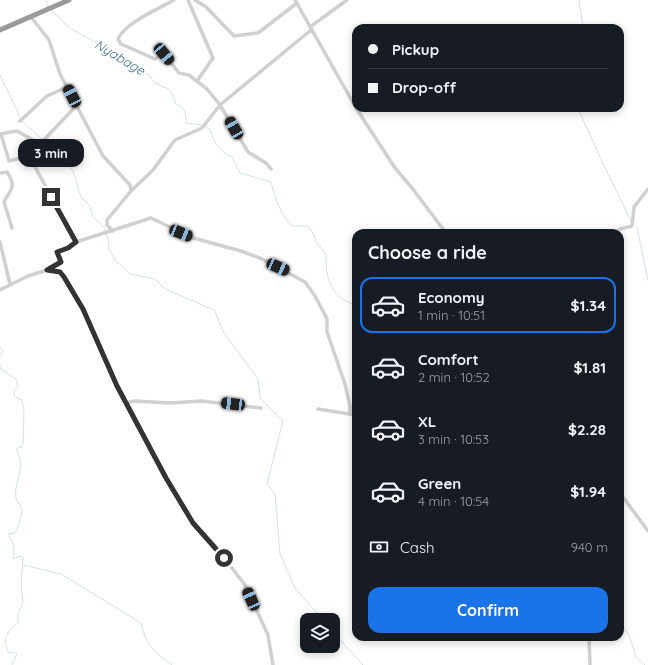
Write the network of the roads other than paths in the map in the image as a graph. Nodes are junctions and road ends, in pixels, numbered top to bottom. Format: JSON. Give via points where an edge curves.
{"nodes":[{"id":1,"x":69,"y":0,"type":"edge"},
{"id":2,"x":174,"y":0,"type":"edge"},
{"id":3,"x":188,"y":0,"type":"edge"},
{"id":4,"x":195,"y":0,"type":"edge"},
{"id":5,"x":347,"y":0,"type":"edge"},
{"id":6,"x":296,"y":2,"type":"edge"},
{"id":7,"x":31,"y":17,"type":"junction"},
{"id":8,"x":310,"y":29,"type":"junction"},
{"id":9,"x":0,"y":30,"type":"edge"},
{"id":10,"x":197,"y":81,"type":"junction"},
{"id":11,"x":67,"y":87,"type":"junction"},
{"id":12,"x":352,"y":101,"type":"edge"},
{"id":13,"x":220,"y":104,"type":"junction"},
{"id":14,"x":76,"y":106,"type":"junction"},
{"id":15,"x":359,"y":112,"type":"edge"},
{"id":16,"x":20,"y":121,"type":"dead end"},
{"id":17,"x":1,"y":134,"type":"edge"},
{"id":18,"x":271,"y":169,"type":"dead end"},
{"id":19,"x":0,"y":173,"type":"edge"},
{"id":20,"x":648,"y":189,"type":"edge"},
{"id":21,"x":131,"y":191,"type":"junction"},
{"id":22,"x":12,"y":228,"type":"dead end"},
{"id":23,"x":443,"y":229,"type":"edge"},
{"id":24,"x":620,"y":229,"type":"edge"},
{"id":25,"x":112,"y":231,"type":"junction"},
{"id":26,"x":0,"y":242,"type":"edge"},
{"id":27,"x":76,"y":242,"type":"junction"},
{"id":28,"x":47,"y":270,"type":"junction"},
{"id":29,"x":10,"y":284,"type":"junction"},
{"id":30,"x":0,"y":290,"type":"edge"},
{"id":31,"x":126,"y":403,"type":"junction"},
{"id":32,"x":260,"y":408,"type":"dead end"},
{"id":33,"x":318,"y":409,"type":"dead end"},
{"id":34,"x":350,"y":414,"type":"joint"},
{"id":35,"x":624,"y":498,"type":"edge"},
{"id":36,"x":648,"y":531,"type":"edge"},
{"id":37,"x":589,"y":641,"type":"edge"},
{"id":38,"x":273,"y":665,"type":"edge"},
{"id":39,"x":590,"y":665,"type":"edge"}],
"edges":[{"from":1,"to":7,"type":"highway"},
{"from":2,"to":10,"type":"street","via":[[141,18],[118,39],[121,44],[155,59],[164,54],[179,73],[189,74]]},
{"from":3,"to":10,"type":"street","via":[[212,58]]},
{"from":4,"to":6,"type":"street","via":[[206,7],[234,36],[258,33]]},
{"from":5,"to":8,"type":"street"},
{"from":6,"to":8,"type":"street"},
{"from":7,"to":9,"type":"highway"},
{"from":7,"to":11,"type":"street","via":[[49,40]]},
{"from":8,"to":12,"type":"street"},
{"from":8,"to":13,"type":"street"},
{"from":10,"to":13,"type":"street"},
{"from":11,"to":14,"type":"street"},
{"from":11,"to":16,"type":"street","via":[[47,96]]},
{"from":13,"to":18,"type":"street","via":[[248,152]]},
{"from":13,"to":21,"type":"street","via":[[202,128],[175,140],[153,170]]},
{"from":14,"to":17,"type":"street","via":[[41,144],[17,131]]},
{"from":14,"to":21,"type":"street","via":[[103,156],[127,181]]},
{"from":15,"to":23,"type":"street","via":[[395,168]]},
{"from":17,"to":27,"type":"street","via":[[8,161],[29,156]]},
{"from":19,"to":22,"type":"street","via":[[6,172],[12,186],[12,192],[4,202]]},
{"from":20,"to":24,"type":"street","via":[[634,207],[632,226]]},
{"from":21,"to":25,"type":"street","via":[[107,220],[106,225]]},
{"from":25,"to":27,"type":"street"},
{"from":25,"to":34,"type":"street","via":[[150,218],[193,238],[262,259],[305,282],[327,319],[327,332],[345,384]]},
{"from":26,"to":29,"type":"street"},
{"from":27,"to":28,"type":"street","via":[[57,252],[61,262]]},
{"from":28,"to":29,"type":"street"},
{"from":28,"to":31,"type":"street","via":[[60,272],[76,296]]},
{"from":29,"to":30,"type":"street"},
{"from":31,"to":32,"type":"street","via":[[202,401]]},
{"from":31,"to":38,"type":"street","via":[[193,523],[215,546],[245,585],[268,635]]},
{"from":33,"to":34,"type":"street"},
{"from":35,"to":36,"type":"street"},
{"from":37,"to":39,"type":"street"}]}
